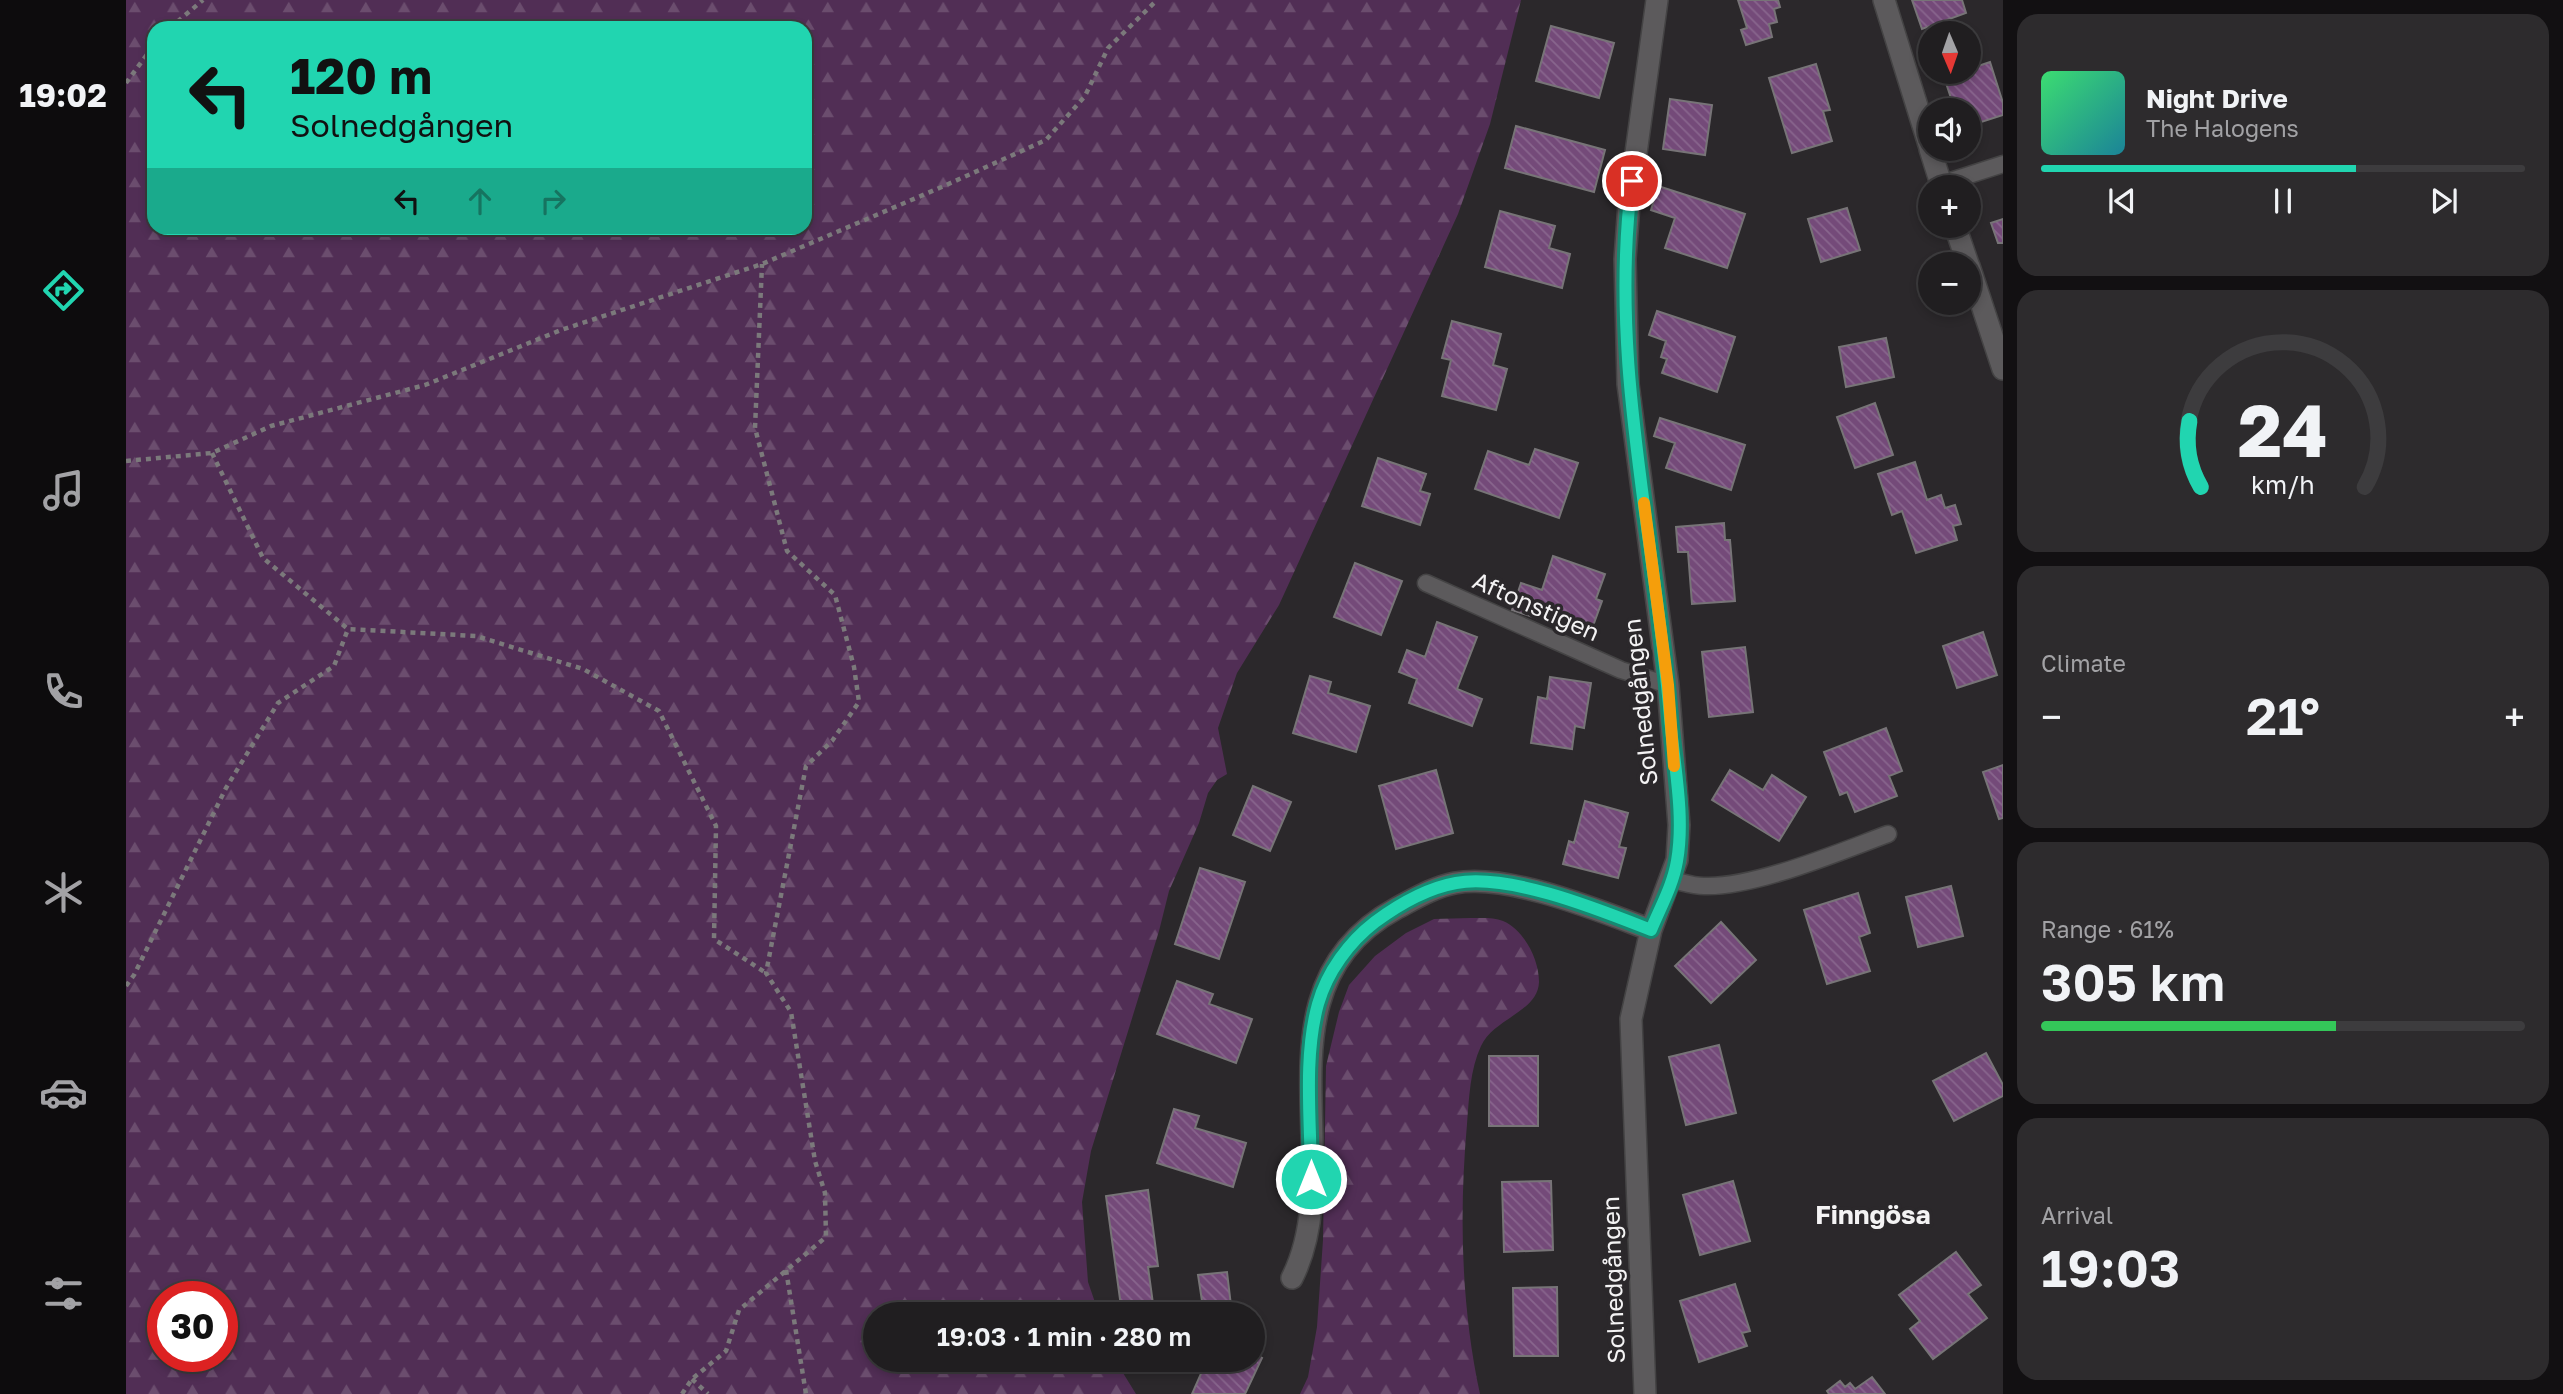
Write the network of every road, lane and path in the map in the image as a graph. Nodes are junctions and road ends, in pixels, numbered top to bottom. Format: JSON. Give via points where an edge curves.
{"nodes":[{"id":1,"x":203,"y":0,"type":"edge"},
{"id":2,"x":1157,"y":0,"type":"edge"},
{"id":3,"x":1657,"y":0,"type":"edge"},
{"id":4,"x":1884,"y":0,"type":"edge"},
{"id":5,"x":178,"y":21,"type":"edge"},
{"id":6,"x":147,"y":54,"type":"edge"},
{"id":7,"x":126,"y":83,"type":"edge"},
{"id":8,"x":1918,"y":109,"type":"edge"},
{"id":9,"x":2003,"y":164,"type":"edge"},
{"id":10,"x":1972,"y":175,"type":"edge"},
{"id":11,"x":762,"y":264,"type":"junction"},
{"id":12,"x":1981,"y":304,"type":"edge"},
{"id":13,"x":2003,"y":369,"type":"edge"},
{"id":14,"x":212,"y":453,"type":"junction"},
{"id":15,"x":126,"y":461,"type":"edge"},
{"id":16,"x":1426,"y":583,"type":"dead end"},
{"id":17,"x":348,"y":629,"type":"junction"},
{"id":18,"x":1668,"y":685,"type":"junction"},
{"id":19,"x":1888,"y":834,"type":"dead end"},
{"id":20,"x":1672,"y":880,"type":"junction"},
{"id":21,"x":1651,"y":930,"type":"junction"},
{"id":22,"x":766,"y":972,"type":"junction"},
{"id":23,"x":126,"y":986,"type":"edge"},
{"id":24,"x":786,"y":1270,"type":"junction"},
{"id":25,"x":1292,"y":1278,"type":"dead end"},
{"id":26,"x":692,"y":1379,"type":"junction"},
{"id":27,"x":682,"y":1394,"type":"edge"},
{"id":28,"x":708,"y":1394,"type":"edge"},
{"id":29,"x":806,"y":1394,"type":"edge"},
{"id":30,"x":1645,"y":1394,"type":"edge"}],
"edges":[{"from":1,"to":5,"type":"path"},
{"from":2,"to":11,"type":"path","via":[[1108,48],[1085,96],[1046,140]]},
{"from":3,"to":18,"type":"street","name":"Solnedgången","via":[[1629,204],[1625,311],[1628,384]]},
{"from":4,"to":8,"type":"street"},
{"from":6,"to":7,"type":"path"},
{"from":9,"to":10,"type":"lane"},
{"from":11,"to":14,"type":"path","via":[[561,330],[425,385],[271,426]]},
{"from":11,"to":22,"type":"path","via":[[755,428],[787,551],[835,595],[855,667],[859,702],[806,766]]},
{"from":12,"to":13,"type":"street"},
{"from":14,"to":15,"type":"path"},
{"from":14,"to":17,"type":"path","via":[[263,558]]},
{"from":16,"to":18,"type":"lane","name":"Aftonstigen","via":[[1621,670]]},
{"from":17,"to":22,"type":"path","via":[[476,636],[583,669],[659,712],[716,826],[714,939]]},
{"from":17,"to":23,"type":"path","via":[[334,666],[278,704],[232,777]]},
{"from":18,"to":20,"type":"street","name":"Solnedgången","via":[[1679,825]]},
{"from":19,"to":20,"type":"lane","via":[[1736,882],[1704,886]]},
{"from":20,"to":21,"type":"street","name":"Solnedgången"},
{"from":21,"to":25,"type":"street","via":[[1578,902],[1501,884],[1458,882],[1432,890],[1362,933],[1329,977],[1318,1005],[1312,1048],[1311,1179],[1304,1254]]},
{"from":21,"to":30,"type":"street","name":"Solnedgången","via":[[1631,1019]]},
{"from":22,"to":24,"type":"path","via":[[791,1012],[815,1161],[825,1193],[826,1237]]},
{"from":24,"to":26,"type":"path","via":[[739,1310],[726,1351]]},
{"from":24,"to":29,"type":"path"},
{"from":26,"to":27,"type":"path"},
{"from":26,"to":28,"type":"path"}]}
